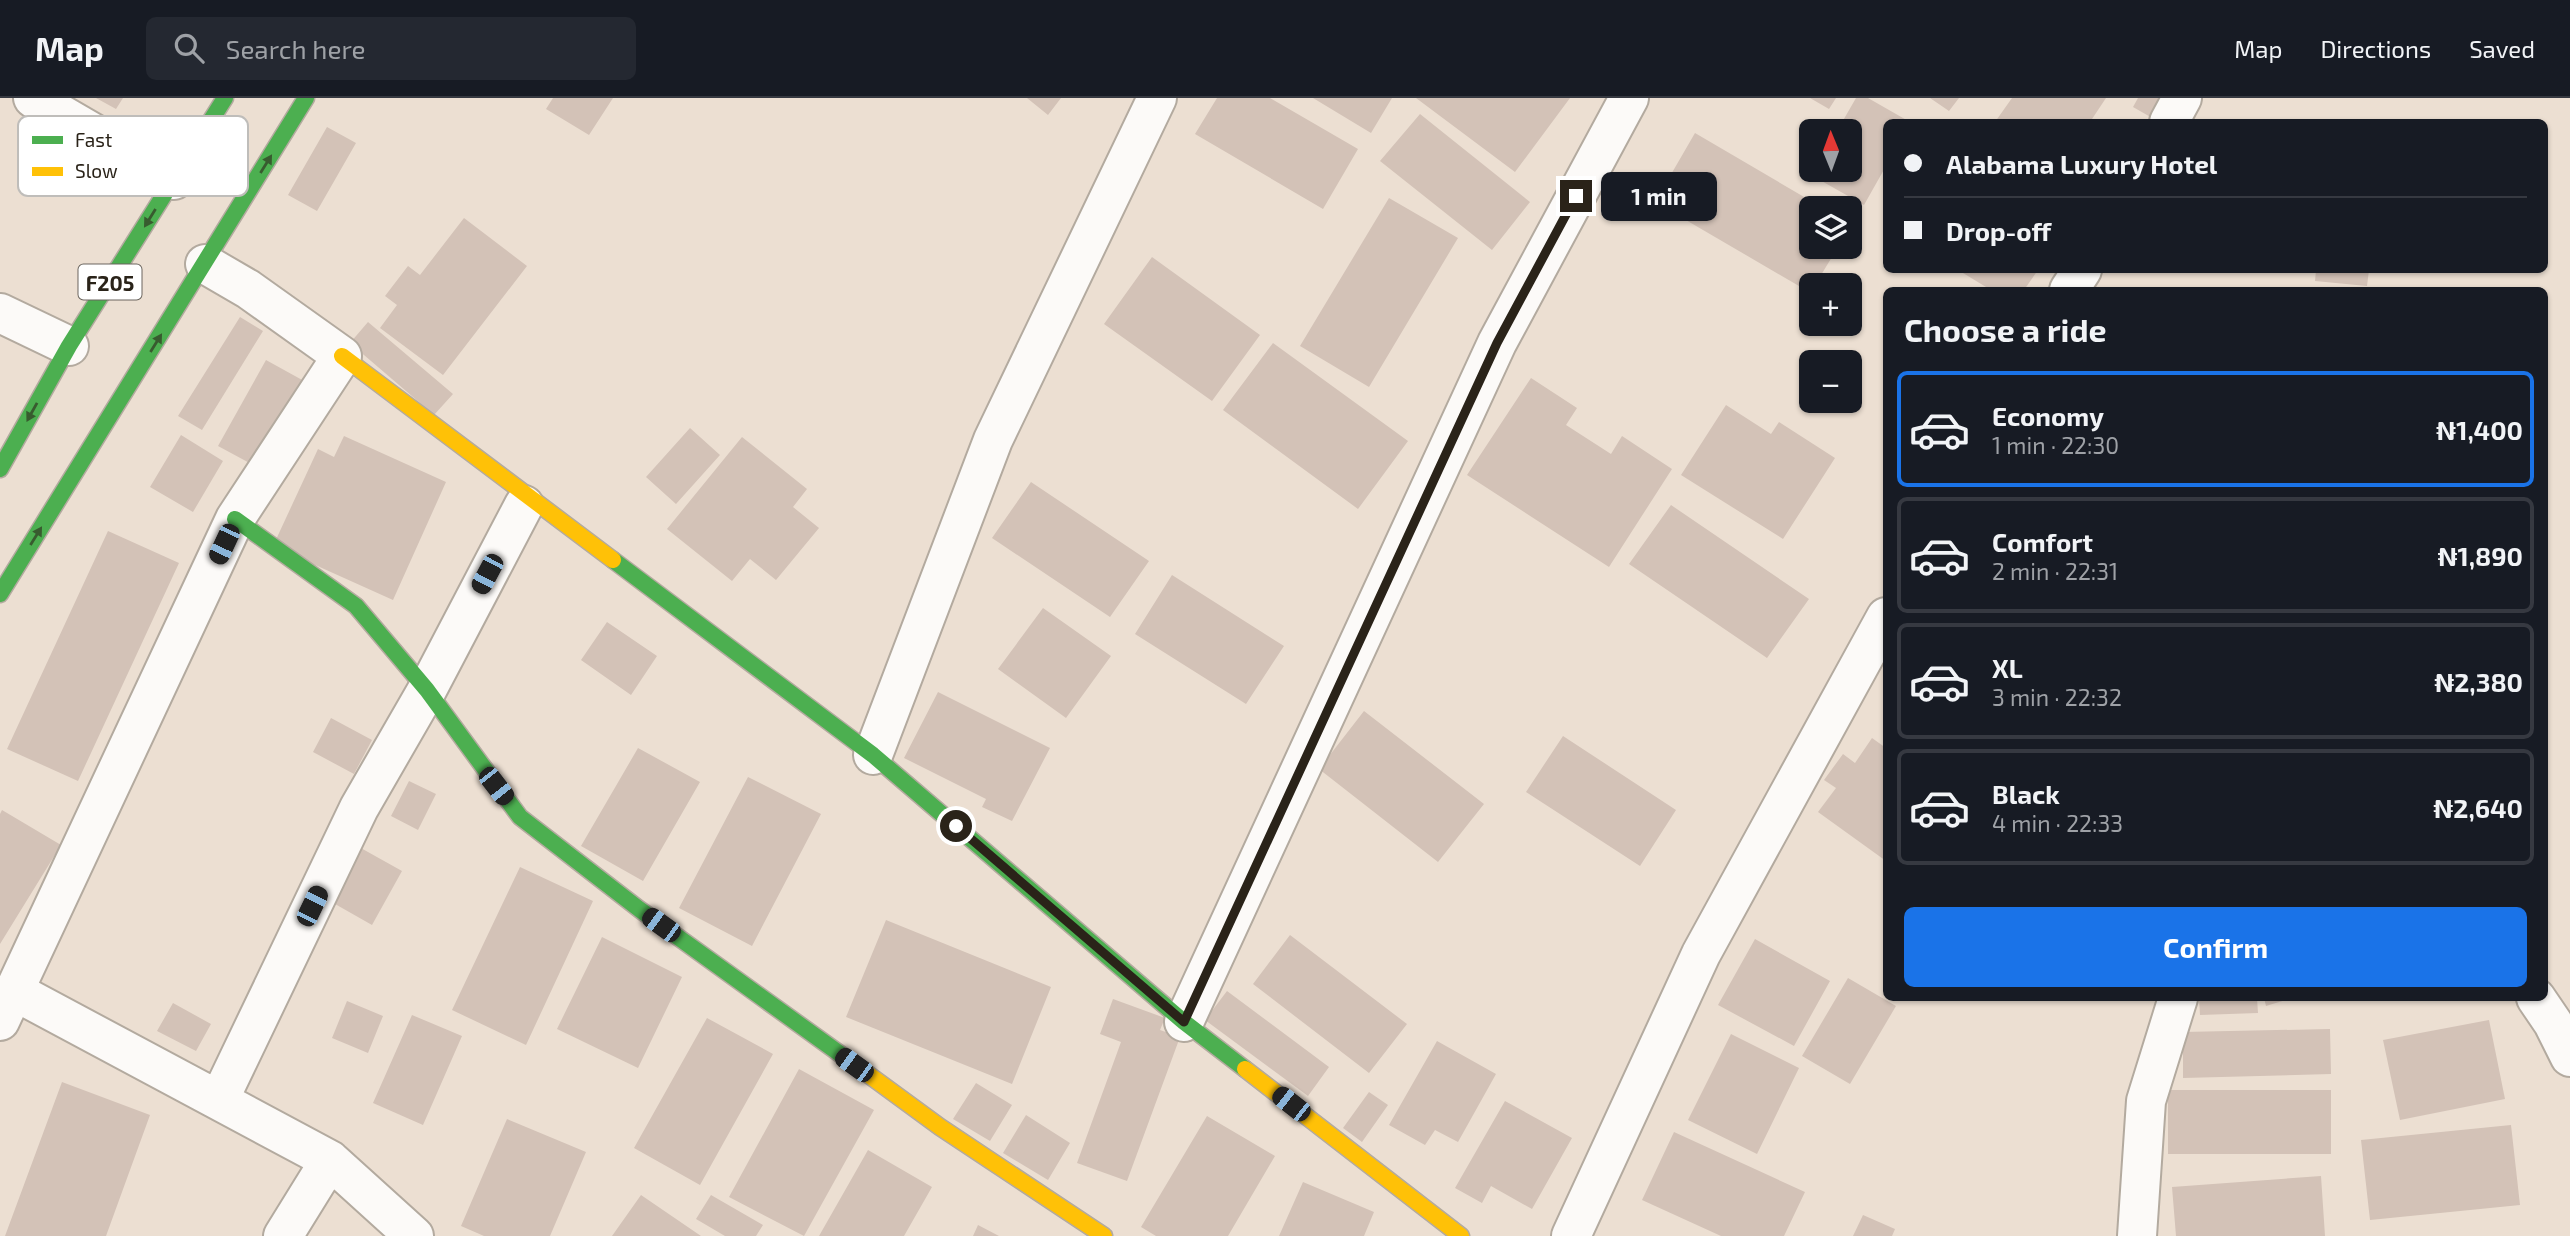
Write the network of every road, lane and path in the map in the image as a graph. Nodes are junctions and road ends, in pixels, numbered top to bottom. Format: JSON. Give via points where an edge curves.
{"nodes":[{"id":1,"x":33,"y":98,"type":"edge"},
{"id":2,"x":225,"y":98,"type":"edge"},
{"id":3,"x":306,"y":98,"type":"edge"},
{"id":4,"x":1157,"y":98,"type":"edge"},
{"id":5,"x":1629,"y":98,"type":"edge"},
{"id":6,"x":2182,"y":98,"type":"edge"},
{"id":7,"x":64,"y":116,"type":"edge"},
{"id":8,"x":214,"y":116,"type":"edge"},
{"id":9,"x":2171,"y":119,"type":"edge"},
{"id":10,"x":248,"y":193,"type":"edge"},
{"id":11,"x":164,"y":196,"type":"edge"},
{"id":12,"x":246,"y":196,"type":"edge"},
{"id":13,"x":205,"y":264,"type":"junction"},
{"id":14,"x":0,"y":313,"type":"edge"},
{"id":15,"x":69,"y":346,"type":"junction"},
{"id":16,"x":342,"y":356,"type":"junction"},
{"id":17,"x":0,"y":469,"type":"edge"},
{"id":18,"x":524,"y":505,"type":"dead end"},
{"id":19,"x":235,"y":519,"type":"junction"},
{"id":20,"x":0,"y":594,"type":"edge"},
{"id":21,"x":1883,"y":622,"type":"edge"},
{"id":22,"x":427,"y":690,"type":"junction"},
{"id":23,"x":873,"y":755,"type":"junction"},
{"id":24,"x":2177,"y":1001,"type":"edge"},
{"id":25,"x":2538,"y":1001,"type":"edge"},
{"id":26,"x":8,"y":1006,"type":"edge"},
{"id":27,"x":1184,"y":1022,"type":"junction"},
{"id":28,"x":2570,"y":1057,"type":"edge"},
{"id":29,"x":219,"y":1100,"type":"junction"},
{"id":30,"x":330,"y":1160,"type":"junction"},
{"id":31,"x":283,"y":1236,"type":"edge"},
{"id":32,"x":414,"y":1236,"type":"edge"},
{"id":33,"x":1104,"y":1236,"type":"edge"},
{"id":34,"x":1461,"y":1236,"type":"edge"},
{"id":35,"x":1571,"y":1236,"type":"edge"},
{"id":36,"x":2137,"y":1236,"type":"edge"}],
"edges":[{"from":1,"to":7,"type":"street"},
{"from":2,"to":8,"type":"street","number":"F205"},
{"from":10,"to":3,"type":"street","one_way":true},
{"from":4,"to":23,"type":"street","via":[[993,440]]},
{"from":5,"to":27,"type":"street","via":[[1497,343]]},
{"from":6,"to":9,"type":"street"},
{"from":11,"to":15,"type":"street","number":"F205","one_way":true},
{"from":13,"to":12,"type":"street","one_way":true},
{"from":13,"to":16,"type":"street"},
{"from":20,"to":13,"type":"street","one_way":true},
{"from":14,"to":15,"type":"street"},
{"from":15,"to":17,"type":"street","number":"F205","one_way":true},
{"from":16,"to":19,"type":"street"},
{"from":16,"to":23,"type":"street"},
{"from":18,"to":22,"type":"street"},
{"from":19,"to":22,"type":"street","via":[[356,606]]},
{"from":19,"to":26,"type":"street"},
{"from":21,"to":35,"type":"street","via":[[1702,954]]},
{"from":22,"to":29,"type":"street","via":[[359,808]]},
{"from":22,"to":33,"type":"street","via":[[520,817],[940,1127]]},
{"from":23,"to":27,"type":"street"},
{"from":24,"to":36,"type":"street","via":[[2146,1101]]},
{"from":25,"to":28,"type":"street"},
{"from":26,"to":29,"type":"street"},
{"from":27,"to":34,"type":"street"},
{"from":29,"to":30,"type":"street"},
{"from":30,"to":31,"type":"street"},
{"from":30,"to":32,"type":"street"}]}
